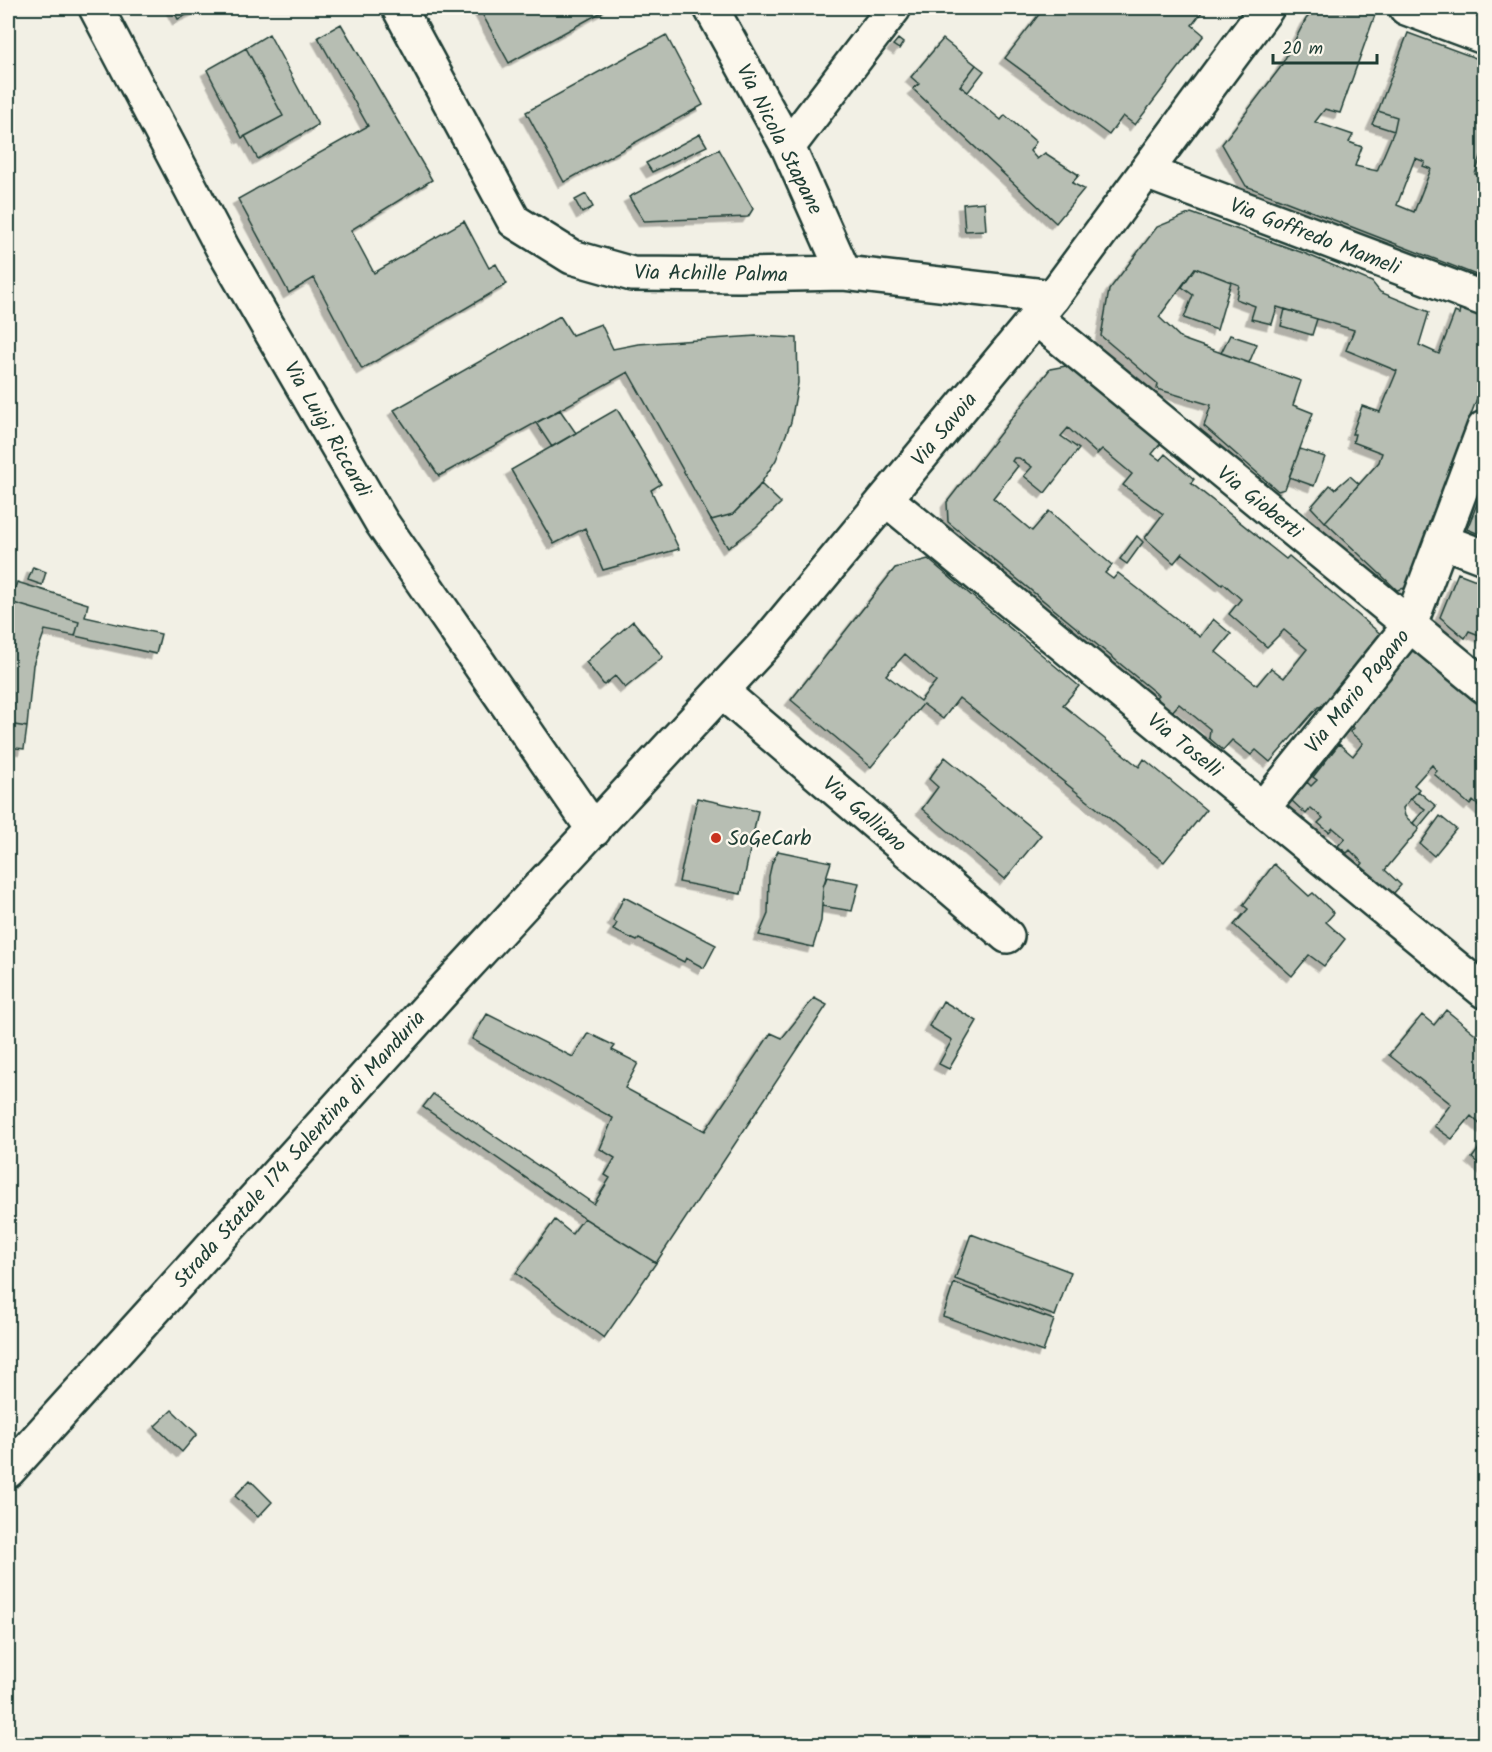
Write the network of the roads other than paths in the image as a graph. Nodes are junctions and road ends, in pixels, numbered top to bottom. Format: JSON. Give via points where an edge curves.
{"nodes":[{"id":1,"x":96,"y":8,"type":"edge"},
{"id":2,"x":399,"y":8,"type":"edge"},
{"id":3,"x":711,"y":8,"type":"edge"},
{"id":4,"x":894,"y":8,"type":"edge"},
{"id":5,"x":1406,"y":8,"type":"edge"},
{"id":6,"x":1256,"y":11,"type":"edge"},
{"id":7,"x":1485,"y":37,"type":"edge"},
{"id":8,"x":788,"y":147,"type":"junction"},
{"id":9,"x":1146,"y":172,"type":"junction"},
{"id":10,"x":844,"y":273,"type":"junction"},
{"id":11,"x":1485,"y":299,"type":"edge"},
{"id":12,"x":1044,"y":308,"type":"junction"},
{"id":13,"x":1485,"y":428,"type":"edge"},
{"id":14,"x":886,"y":499,"type":"junction"},
{"id":15,"x":1442,"y":541,"type":"junction"},
{"id":16,"x":1485,"y":557,"type":"edge"},
{"id":17,"x":1410,"y":625,"type":"junction"},
{"id":18,"x":1485,"y":686,"type":"edge"},
{"id":19,"x":722,"y":692,"type":"junction"},
{"id":20,"x":1263,"y":808,"type":"junction"},
{"id":21,"x":594,"y":830,"type":"junction"},
{"id":22,"x":1007,"y":936,"type":"dead end"},
{"id":23,"x":1485,"y":991,"type":"edge"},
{"id":24,"x":8,"y":1471,"type":"edge"}],
"edges":[{"from":1,"to":21,"type":"street","name":"Via Luigi Riccardi","via":[[223,249],[382,523]]},
{"from":2,"to":10,"type":"street","name":"Via Achille Palma","via":[[514,221],[572,257],[632,274]]},
{"from":3,"to":8,"type":"street","name":"Via Nicola Stapane"},
{"from":4,"to":8,"type":"street"},
{"from":5,"to":7,"type":"street"},
{"from":6,"to":9,"type":"street","name":"Via Savoia"},
{"from":8,"to":10,"type":"street","name":"Via Nicola Stapane"},
{"from":9,"to":11,"type":"street","name":"Via Goffredo Mameli"},
{"from":9,"to":12,"type":"street","name":"Via Savoia"},
{"from":10,"to":12,"type":"street","name":"Via Achille Palma"},
{"from":12,"to":14,"type":"street","name":"Via Savoia"},
{"from":12,"to":17,"type":"street","name":"Via Gioberti"},
{"from":13,"to":15,"type":"street","name":"Via Mario Pagano"},
{"from":14,"to":19,"type":"street","name":"Via Savoia"},
{"from":14,"to":20,"type":"street","name":"Via Toselli"},
{"from":15,"to":16,"type":"street"},
{"from":15,"to":17,"type":"street","name":"Via Mario Pagano"},
{"from":17,"to":18,"type":"street","name":"Via Gioberti"},
{"from":17,"to":20,"type":"street","name":"Via Mario Pagano"},
{"from":19,"to":21,"type":"street","name":"Via Savoia"},
{"from":19,"to":22,"type":"street","name":"Via Galliano"},
{"from":20,"to":23,"type":"street","name":"Via Toselli"},
{"from":21,"to":24,"type":"street","name":"Strada Statale 174 Salentina di Manduria"}]}
